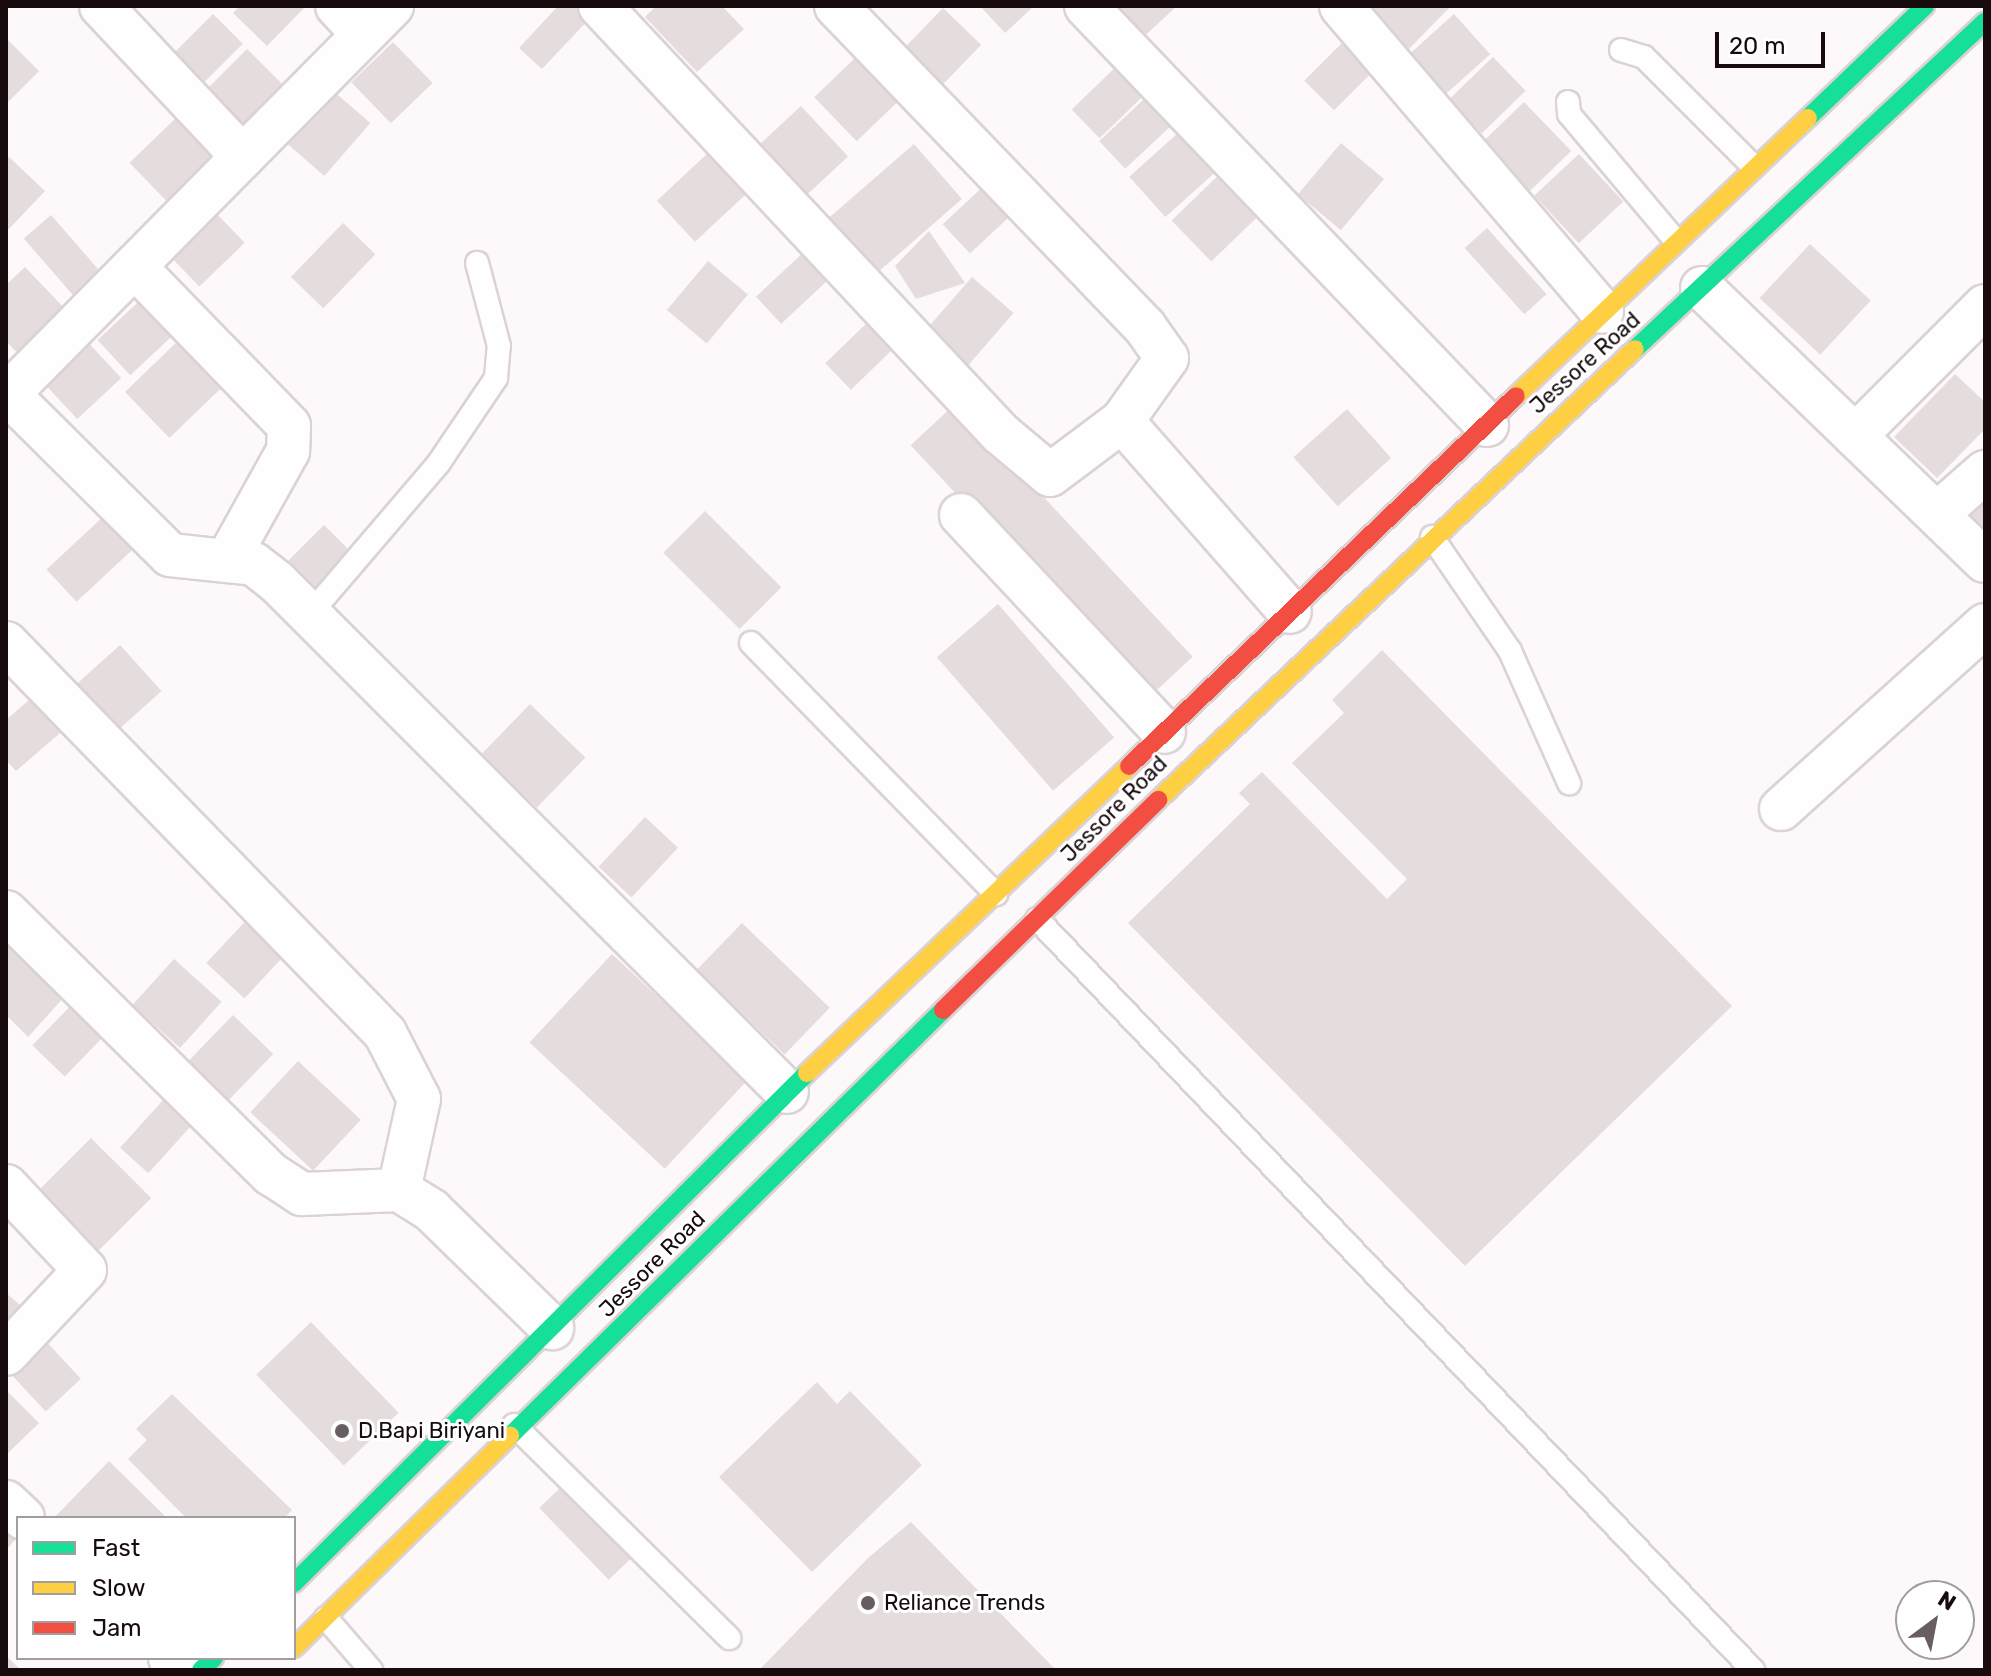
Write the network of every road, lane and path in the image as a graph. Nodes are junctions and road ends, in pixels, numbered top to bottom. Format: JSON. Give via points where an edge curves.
{"nodes":[{"id":1,"x":101,"y":6,"type":"edge"},
{"id":2,"x":600,"y":6,"type":"edge"},
{"id":3,"x":836,"y":6,"type":"edge"},
{"id":4,"x":1086,"y":6,"type":"edge"},
{"id":5,"x":1341,"y":6,"type":"edge"},
{"id":6,"x":1925,"y":6,"type":"edge"},
{"id":7,"x":364,"y":15,"type":"edge"},
{"id":8,"x":1985,"y":22,"type":"edge"},
{"id":9,"x":1621,"y":50,"type":"dead end"},
{"id":10,"x":1568,"y":102,"type":"dead end"},
{"id":11,"x":243,"y":157,"type":"junction"},
{"id":12,"x":1753,"y":166,"type":"junction"},
{"id":13,"x":1675,"y":240,"type":"junction"},
{"id":14,"x":477,"y":263,"type":"dead end"},
{"id":15,"x":136,"y":268,"type":"junction"},
{"id":16,"x":1702,"y":288,"type":"junction"},
{"id":17,"x":1985,"y":306,"type":"edge"},
{"id":18,"x":1602,"y":312,"type":"junction"},
{"id":19,"x":7,"y":394,"type":"edge"},
{"id":20,"x":1122,"y":421,"type":"junction"},
{"id":21,"x":1487,"y":425,"type":"junction"},
{"id":22,"x":1855,"y":436,"type":"junction"},
{"id":23,"x":1985,"y":472,"type":"edge"},
{"id":24,"x":1937,"y":514,"type":"junction"},
{"id":25,"x":961,"y":515,"type":"dead end"},
{"id":26,"x":1432,"y":537,"type":"junction"},
{"id":27,"x":228,"y":559,"type":"junction"},
{"id":28,"x":1985,"y":561,"type":"edge"},
{"id":29,"x":1290,"y":612,"type":"junction"},
{"id":30,"x":309,"y":615,"type":"junction"},
{"id":31,"x":1985,"y":625,"type":"edge"},
{"id":32,"x":6,"y":643,"type":"edge"},
{"id":33,"x":751,"y":643,"type":"dead end"},
{"id":34,"x":1164,"y":732,"type":"junction"},
{"id":35,"x":1569,"y":783,"type":"dead end"},
{"id":36,"x":1781,"y":809,"type":"dead end"},
{"id":37,"x":996,"y":894,"type":"junction"},
{"id":38,"x":6,"y":912,"type":"edge"},
{"id":39,"x":1037,"y":919,"type":"junction"},
{"id":40,"x":787,"y":1092,"type":"junction"},
{"id":41,"x":6,"y":1186,"type":"edge"},
{"id":42,"x":399,"y":1190,"type":"junction"},
{"id":43,"x":552,"y":1328,"type":"junction"},
{"id":44,"x":6,"y":1354,"type":"edge"},
{"id":45,"x":514,"y":1425,"type":"junction"},
{"id":46,"x":6,"y":1502,"type":"edge"},
{"id":47,"x":21,"y":1516,"type":"edge"},
{"id":48,"x":296,"y":1581,"type":"edge"},
{"id":49,"x":326,"y":1618,"type":"junction"},
{"id":50,"x":729,"y":1638,"type":"dead end"},
{"id":51,"x":296,"y":1646,"type":"edge"},
{"id":52,"x":371,"y":1670,"type":"edge"},
{"id":53,"x":1753,"y":1670,"type":"edge"}],
"edges":[{"from":1,"to":11,"type":"street"},
{"from":2,"to":20,"type":"street","via":[[1000,433],[1050,475]]},
{"from":3,"to":20,"type":"street","via":[[1145,327],[1167,358]]},
{"from":4,"to":21,"type":"street"},
{"from":5,"to":18,"type":"street"},
{"from":6,"to":12,"type":"highway","name":"Jessore Road"},
{"from":7,"to":11,"type":"street"},
{"from":8,"to":16,"type":"highway","name":"Jessore Road"},
{"from":9,"to":12,"type":"lane","via":[[1644,57]]},
{"from":10,"to":13,"type":"lane","via":[[1569,114]]},
{"from":11,"to":15,"type":"street"},
{"from":12,"to":13,"type":"highway","name":"Jessore Road"},
{"from":13,"to":18,"type":"highway","name":"Jessore Road"},
{"from":14,"to":30,"type":"lane","via":[[499,346],[496,378],[438,464]]},
{"from":15,"to":19,"type":"street"},
{"from":15,"to":27,"type":"street","via":[[289,426],[288,451]]},
{"from":16,"to":22,"type":"street"},
{"from":16,"to":26,"type":"highway","name":"Jessore Road"},
{"from":17,"to":22,"type":"street"},
{"from":18,"to":21,"type":"highway","name":"Jessore Road"},
{"from":19,"to":27,"type":"street","via":[[143,536],[196,563]]},
{"from":20,"to":29,"type":"street"},
{"from":21,"to":29,"type":"highway","name":"Jessore Road"},
{"from":22,"to":24,"type":"street"},
{"from":23,"to":24,"type":"street"},
{"from":24,"to":28,"type":"street"},
{"from":25,"to":34,"type":"street"},
{"from":26,"to":35,"type":"lane","via":[[1510,651]]},
{"from":26,"to":39,"type":"highway","name":"Jessore Road"},
{"from":27,"to":30,"type":"street","via":[[254,564]]},
{"from":29,"to":34,"type":"highway","name":"Jessore Road"},
{"from":30,"to":40,"type":"street"},
{"from":31,"to":36,"type":"street"},
{"from":32,"to":42,"type":"street","via":[[385,1033],[419,1099]]},
{"from":33,"to":37,"type":"lane"},
{"from":34,"to":37,"type":"highway","name":"Jessore Road"},
{"from":37,"to":40,"type":"highway","name":"Jessore Road"},
{"from":38,"to":42,"type":"street","via":[[271,1174],[302,1194]]},
{"from":39,"to":45,"type":"highway","name":"Jessore Road"},
{"from":39,"to":53,"type":"lane"},
{"from":40,"to":43,"type":"highway","name":"Jessore Road"},
{"from":41,"to":44,"type":"street","via":[[85,1270]]},
{"from":42,"to":43,"type":"street","via":[[432,1211]]},
{"from":43,"to":48,"type":"highway","name":"Jessore Road"},
{"from":45,"to":49,"type":"highway","name":"Jessore Road"},
{"from":45,"to":50,"type":"lane"},
{"from":46,"to":47,"type":"street"},
{"from":49,"to":51,"type":"highway","name":"Jessore Road"},
{"from":49,"to":52,"type":"lane"}]}
